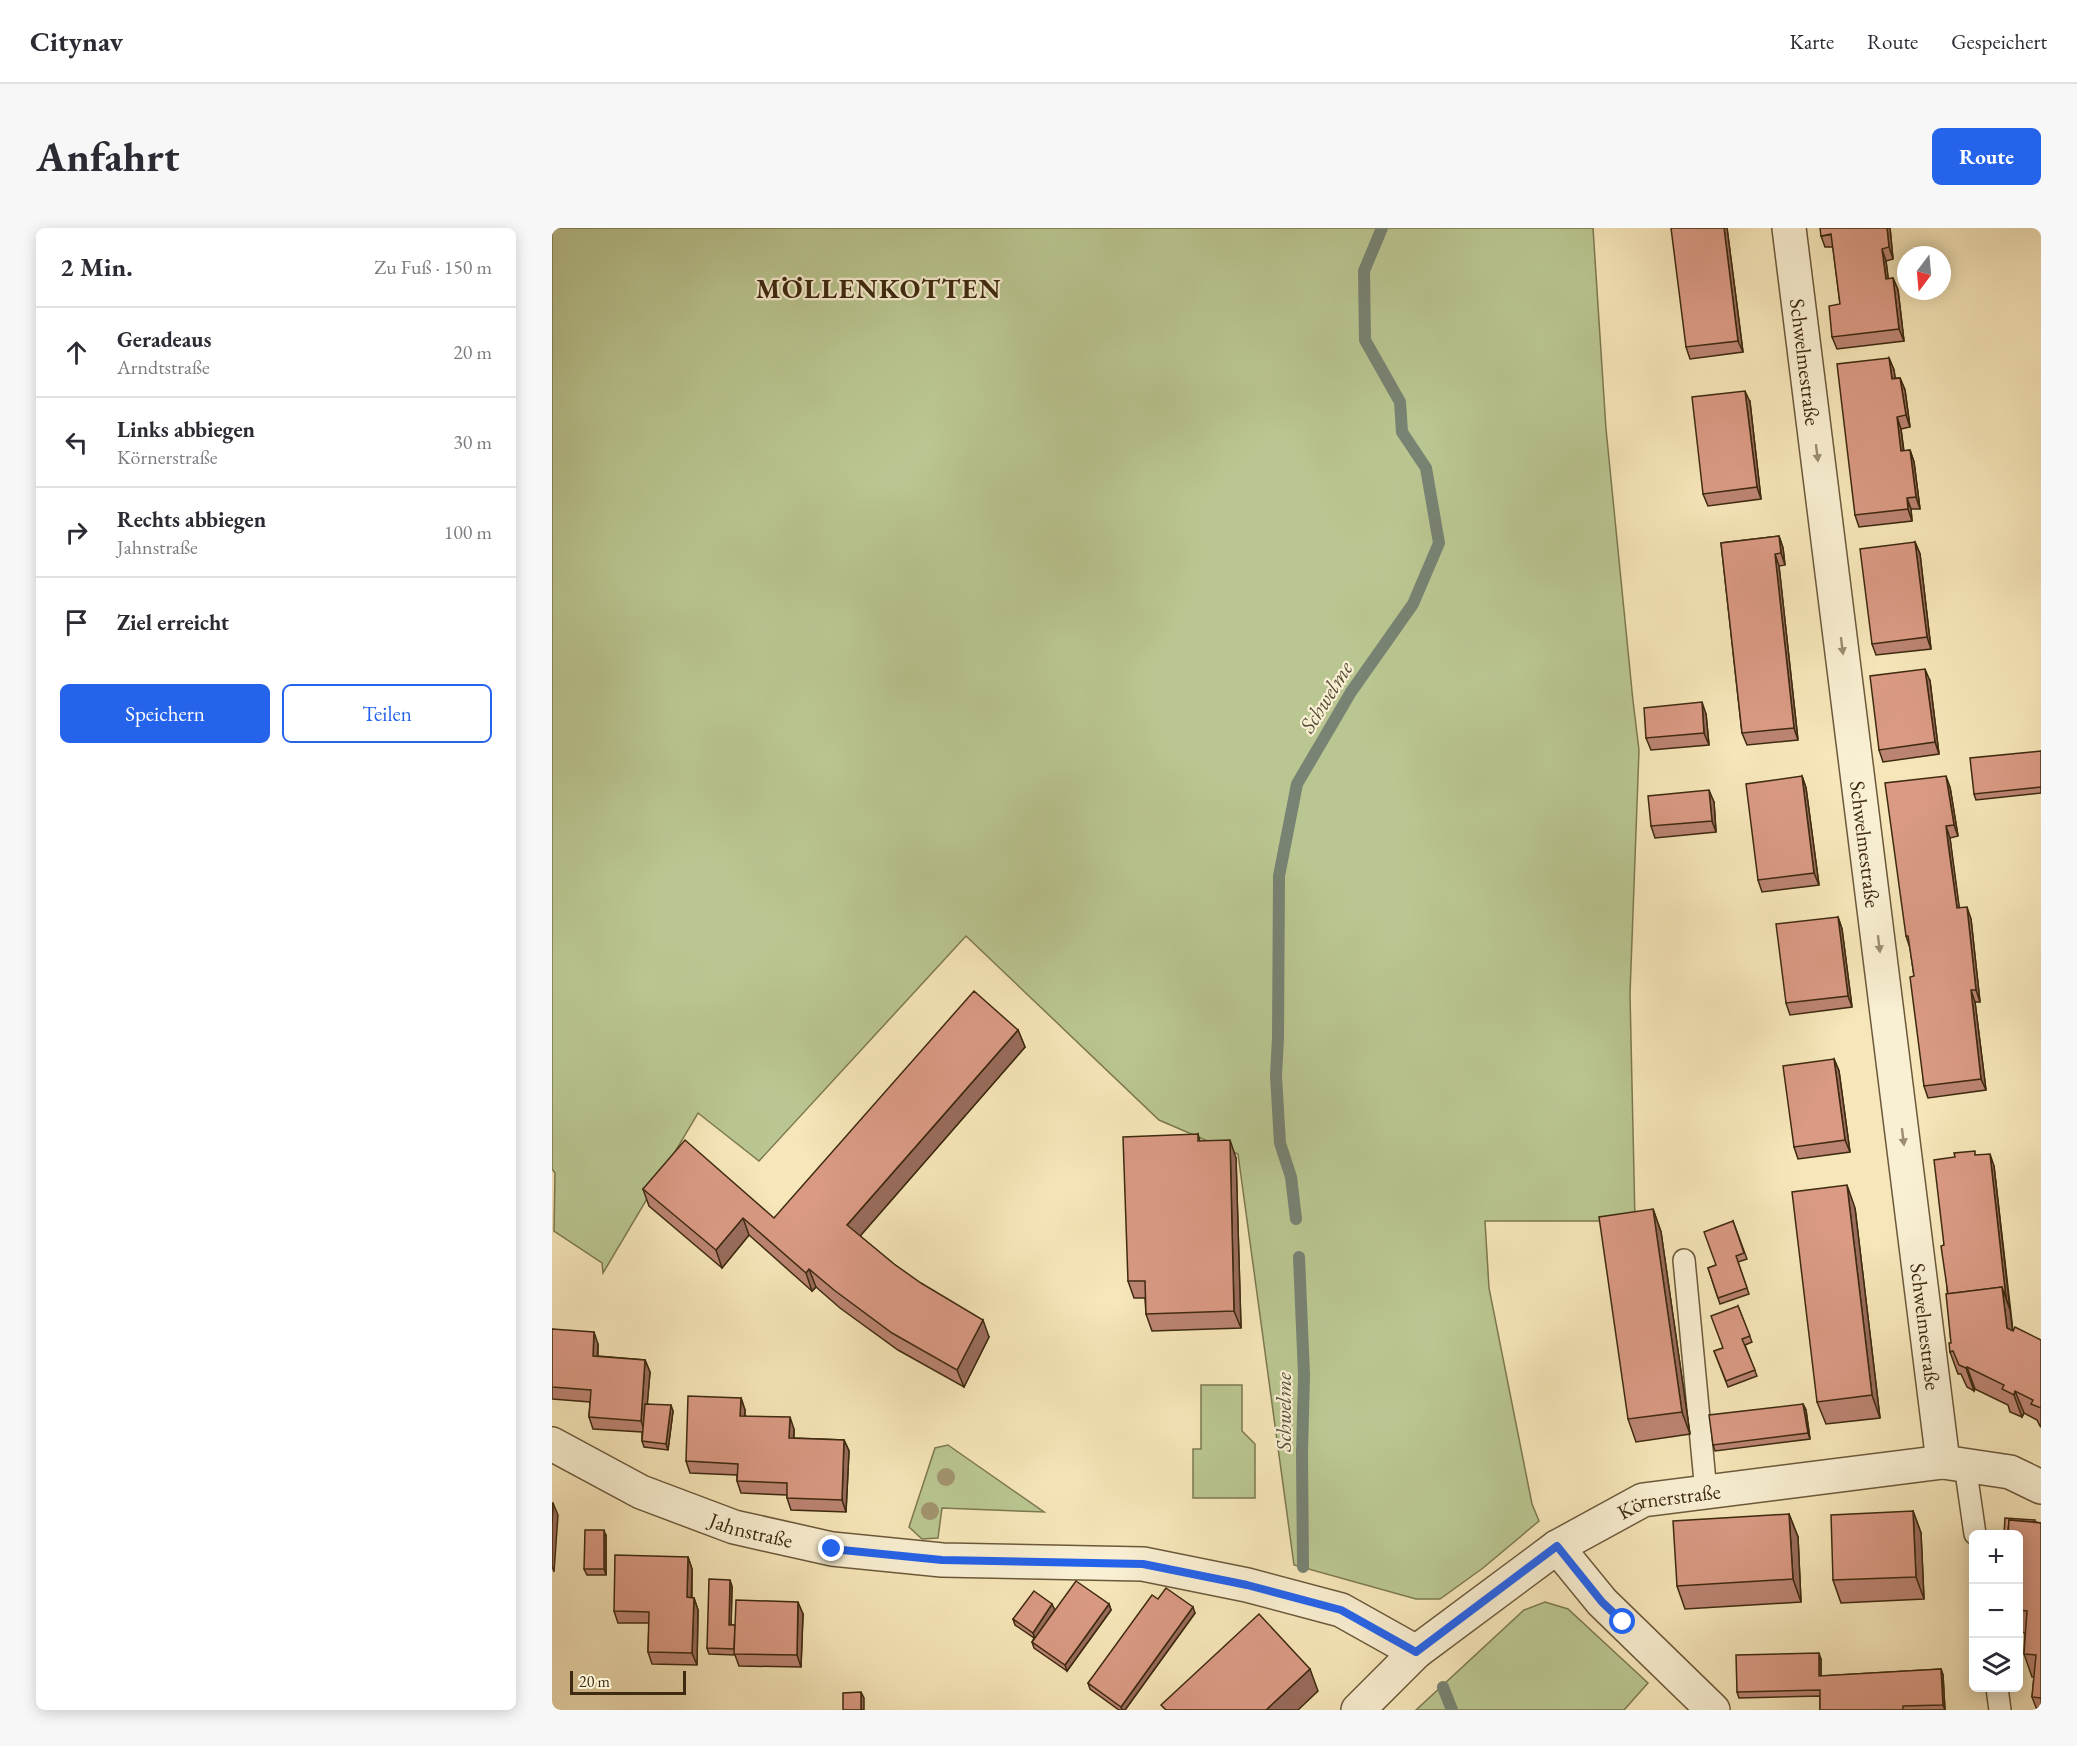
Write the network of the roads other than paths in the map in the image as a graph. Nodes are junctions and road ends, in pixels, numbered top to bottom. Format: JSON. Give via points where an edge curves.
{"nodes":[{"id":1,"x":1789,"y":228,"type":"edge"},
{"id":2,"x":1684,"y":1260,"type":"dead end"},
{"id":3,"x":552,"y":1444,"type":"edge"},
{"id":4,"x":1954,"y":1464,"type":"junction"},
{"id":5,"x":2041,"y":1487,"type":"edge"},
{"id":6,"x":1706,"y":1492,"type":"junction"},
{"id":7,"x":1974,"y":1530,"type":"edge"},
{"id":8,"x":1557,"y":1546,"type":"junction"},
{"id":9,"x":1416,"y":1652,"type":"junction"},
{"id":10,"x":1998,"y":1692,"type":"edge"},
{"id":11,"x":1699,"y":1705,"type":"edge"},
{"id":12,"x":1358,"y":1710,"type":"edge"},
{"id":13,"x":2000,"y":1710,"type":"edge"}],
"edges":[{"from":1,"to":4,"type":"street","name":"Schwelmestraße","one_way":true},
{"from":2,"to":6,"type":"lane"},
{"from":3,"to":9,"type":"street","name":"Jahnstraße","via":[[641,1492],[734,1527],[832,1549],[942,1560],[1143,1564],[1247,1585],[1341,1610]]},
{"from":4,"to":5,"type":"street","name":"Körnerstraße","via":[[2010,1472]]},
{"from":4,"to":6,"type":"street","name":"Körnerstraße"},
{"from":4,"to":7,"type":"lane"},
{"from":6,"to":8,"type":"street","name":"Körnerstraße","via":[[1643,1500]]},
{"from":8,"to":9,"type":"street","name":"Körnerstraße"},
{"from":8,"to":11,"type":"street","via":[[1602,1602]]},
{"from":9,"to":12,"type":"street","name":"Körnerstraße"},
{"from":10,"to":13,"type":"lane"}]}
